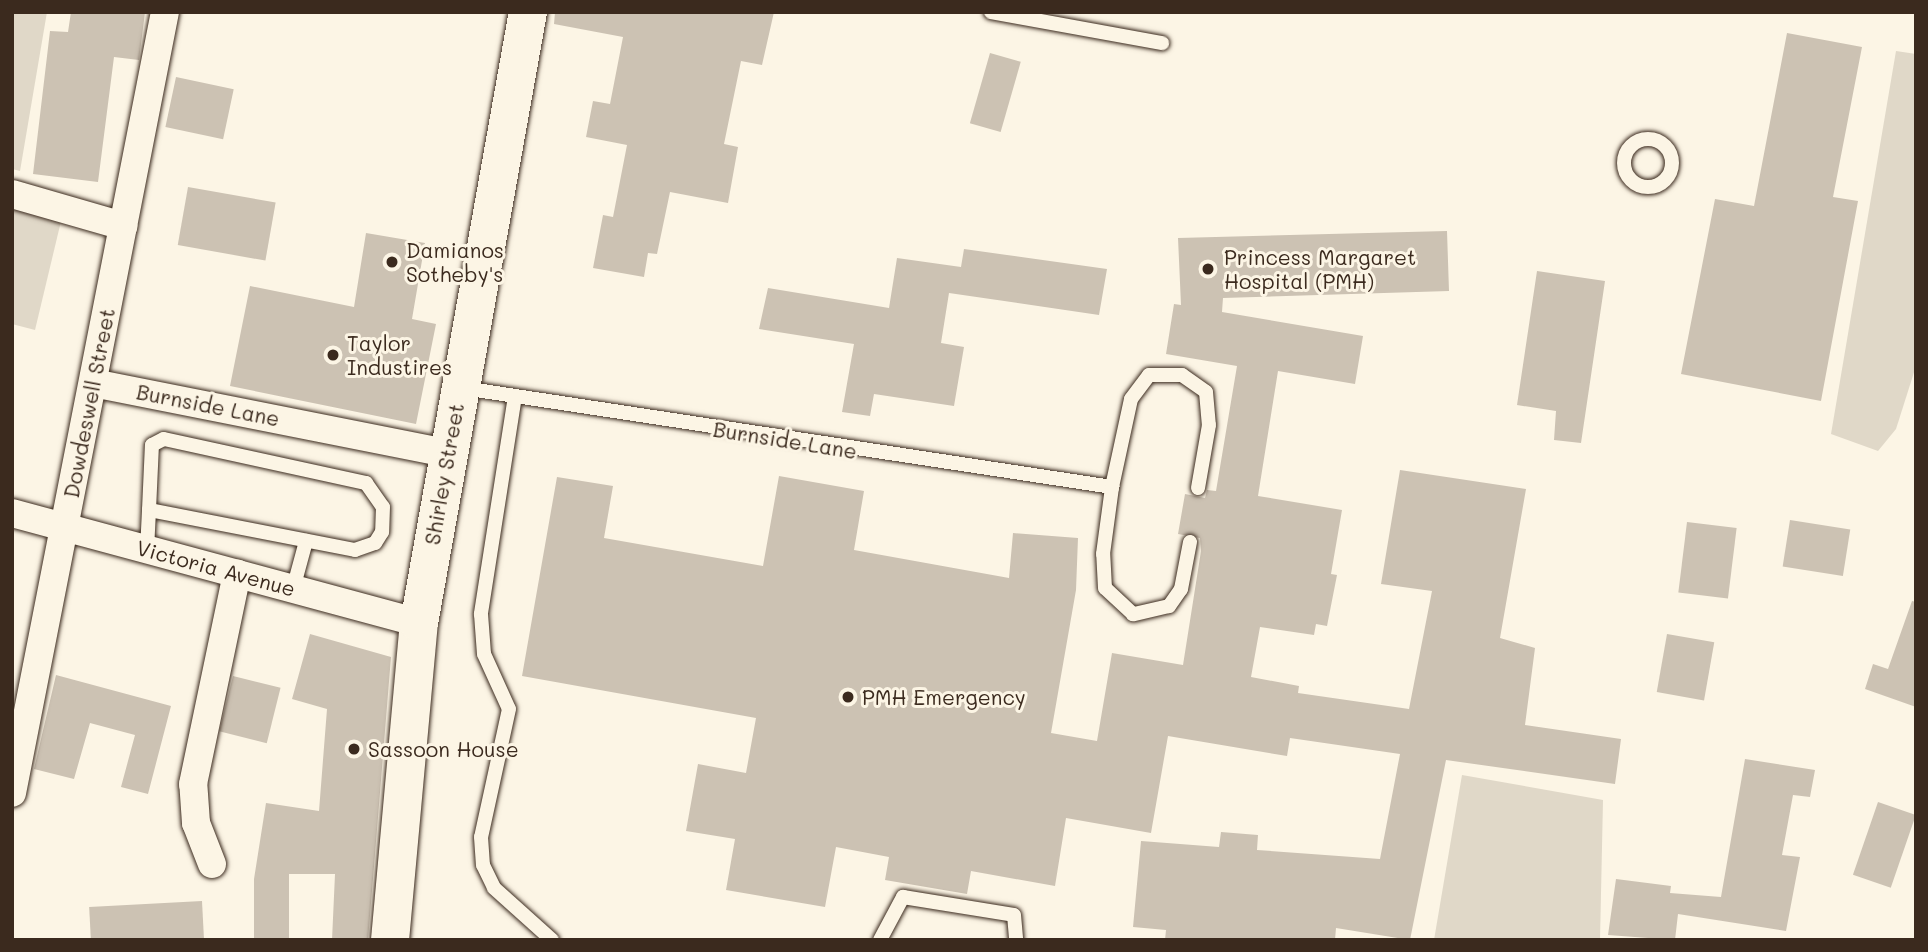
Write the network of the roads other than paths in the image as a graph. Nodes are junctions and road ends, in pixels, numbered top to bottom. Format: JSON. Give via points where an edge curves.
{"nodes":[{"id":1,"x":165,"y":12,"type":"edge"},
{"id":2,"x":528,"y":12,"type":"edge"},
{"id":3,"x":991,"y":12,"type":"edge"},
{"id":4,"x":1162,"y":43,"type":"dead end"},
{"id":5,"x":12,"y":194,"type":"edge"},
{"id":6,"x":123,"y":226,"type":"junction"},
{"id":7,"x":93,"y":383,"type":"junction"},
{"id":8,"x":459,"y":387,"type":"junction"},
{"id":9,"x":515,"y":396,"type":"junction"},
{"id":10,"x":446,"y":453,"type":"junction"},
{"id":11,"x":1112,"y":487,"type":"junction"},
{"id":12,"x":1198,"y":488,"type":"dead end"},
{"id":13,"x":149,"y":510,"type":"junction"},
{"id":14,"x":12,"y":513,"type":"edge"},
{"id":15,"x":65,"y":528,"type":"junction"},
{"id":16,"x":306,"y":541,"type":"junction"},
{"id":17,"x":1190,"y":542,"type":"dead end"},
{"id":18,"x":147,"y":550,"type":"junction"},
{"id":19,"x":237,"y":574,"type":"junction"},
{"id":20,"x":293,"y":589,"type":"junction"},
{"id":21,"x":419,"y":623,"type":"junction"},
{"id":22,"x":12,"y":793,"type":"edge"},
{"id":23,"x":212,"y":864,"type":"dead end"},
{"id":24,"x":390,"y":940,"type":"edge"},
{"id":25,"x":552,"y":940,"type":"edge"},
{"id":26,"x":880,"y":940,"type":"edge"},
{"id":27,"x":1016,"y":940,"type":"edge"}],
"edges":[{"from":1,"to":6,"type":"street","name":"Dowdeswell Street"},
{"from":2,"to":8,"type":"highway","name":"Shirley Street"},
{"from":3,"to":4,"type":"lane"},
{"from":5,"to":6,"type":"street"},
{"from":6,"to":7,"type":"street","name":"Dowdeswell Street"},
{"from":7,"to":10,"type":"street","name":"Burnside Lane"},
{"from":7,"to":15,"type":"street","name":"Dowdeswell Street"},
{"from":8,"to":9,"type":"lane","name":"Burnside Lane"},
{"from":8,"to":10,"type":"highway","name":"Shirley Street"},
{"from":9,"to":11,"type":"lane","name":"Burnside Lane"},
{"from":9,"to":25,"type":"lane","via":[[481,614],[484,654],[509,709],[481,837],[482,865],[494,888]]},
{"from":10,"to":21,"type":"highway","name":"Shirley Street"},
{"from":11,"to":12,"type":"lane","via":[[1137,385],[1166,372],[1197,382],[1210,406]]},
{"from":11,"to":17,"type":"lane","via":[[1103,579],[1122,607],[1145,614],[1169,606],[1181,589]]},
{"from":13,"to":16,"type":"lane"},
{"from":13,"to":16,"type":"lane","via":[[152,445],[164,439],[366,483],[383,507],[382,532],[375,543],[355,551]]},
{"from":13,"to":18,"type":"lane"},
{"from":14,"to":15,"type":"street","name":"Victoria Avenue"},
{"from":15,"to":18,"type":"street","name":"Victoria Avenue"},
{"from":15,"to":22,"type":"street","name":"Dowdeswell Street"},
{"from":16,"to":20,"type":"lane"},
{"from":18,"to":19,"type":"street","name":"Victoria Avenue"},
{"from":19,"to":20,"type":"street","name":"Victoria Avenue"},
{"from":19,"to":23,"type":"street","via":[[193,784],[196,823]]},
{"from":20,"to":21,"type":"street","name":"Victoria Avenue"},
{"from":21,"to":24,"type":"highway","name":"Shirley Street"},
{"from":26,"to":27,"type":"lane","via":[[903,897],[1014,915]]}]}
